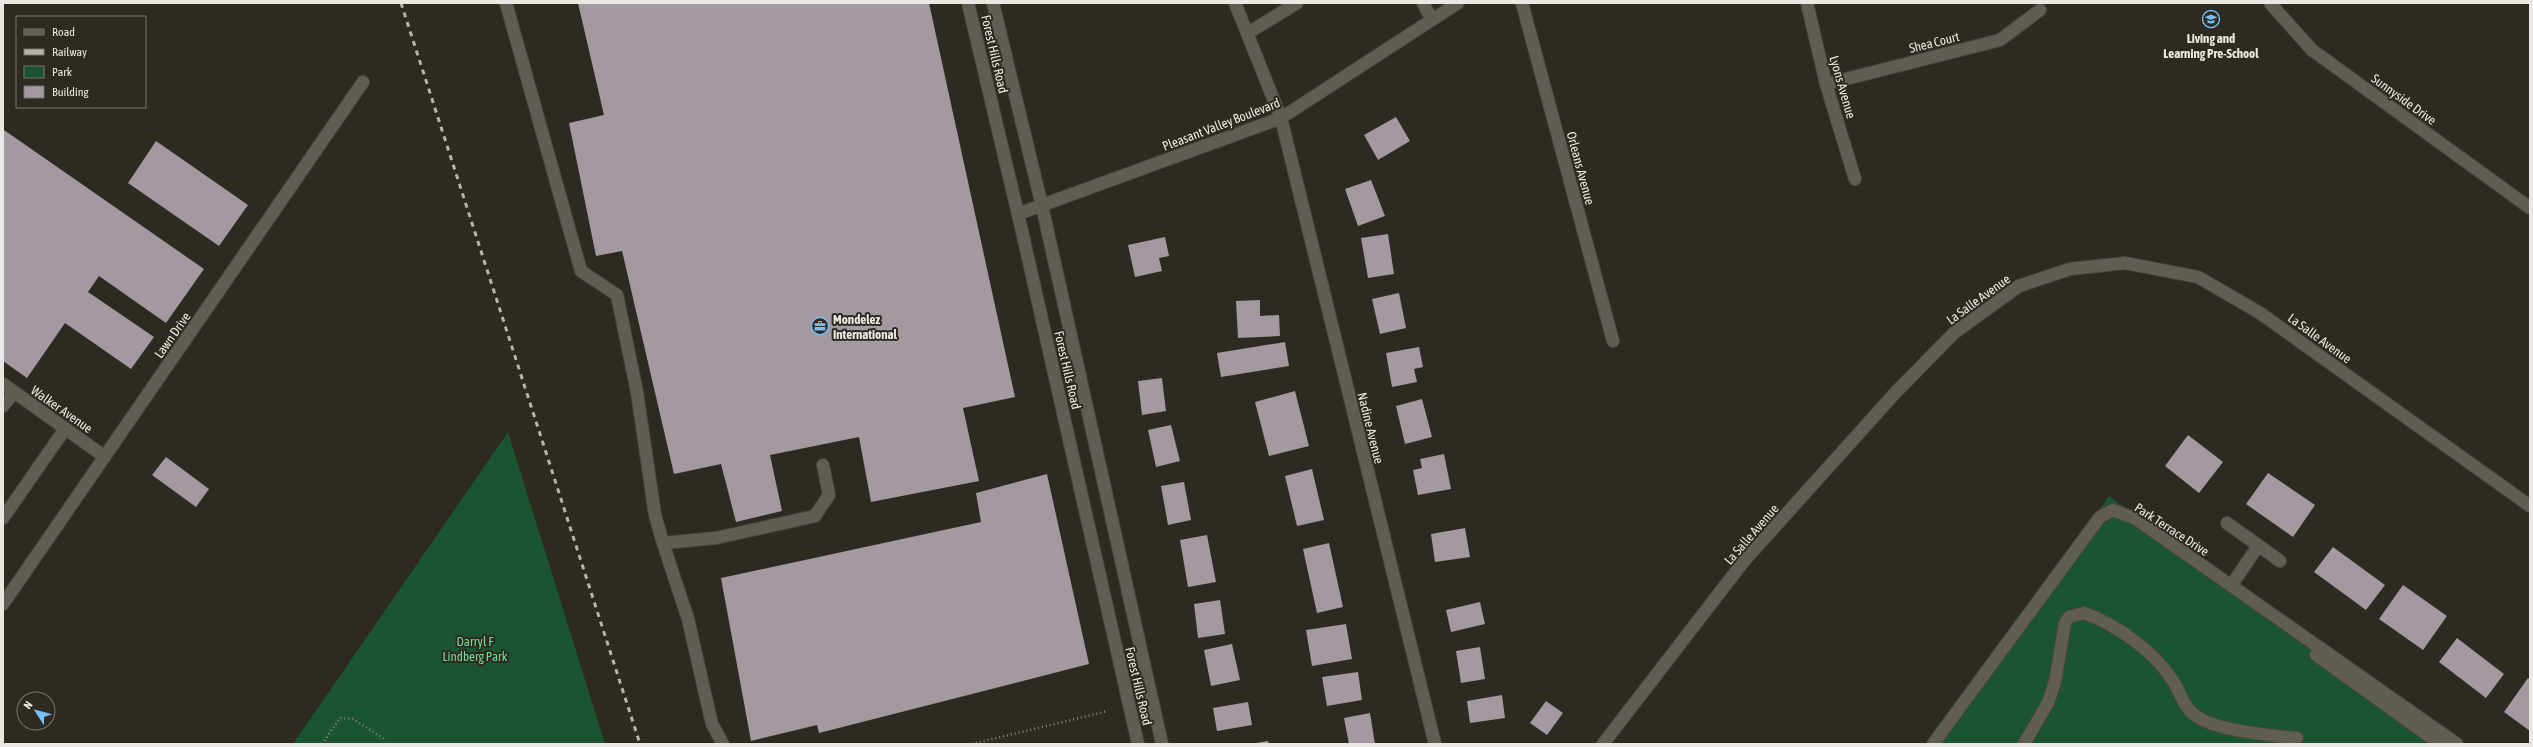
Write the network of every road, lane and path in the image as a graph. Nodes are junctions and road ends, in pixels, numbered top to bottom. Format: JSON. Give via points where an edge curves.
{"nodes":[{"id":1,"x":506,"y":3,"type":"edge"},
{"id":2,"x":968,"y":3,"type":"edge"},
{"id":3,"x":993,"y":3,"type":"edge"},
{"id":4,"x":1236,"y":3,"type":"edge"},
{"id":5,"x":1297,"y":3,"type":"edge"},
{"id":6,"x":1424,"y":3,"type":"edge"},
{"id":7,"x":1458,"y":3,"type":"edge"},
{"id":8,"x":1522,"y":3,"type":"edge"},
{"id":9,"x":1807,"y":3,"type":"edge"},
{"id":10,"x":2270,"y":3,"type":"edge"},
{"id":11,"x":2040,"y":10,"type":"dead end"},
{"id":12,"x":1432,"y":20,"type":"junction"},
{"id":13,"x":1248,"y":33,"type":"junction"},
{"id":14,"x":362,"y":82,"type":"dead end"},
{"id":15,"x":1826,"y":84,"type":"junction"},
{"id":16,"x":1281,"y":118,"type":"junction"},
{"id":17,"x":1855,"y":178,"type":"dead end"},
{"id":18,"x":1042,"y":206,"type":"junction"},
{"id":19,"x":2530,"y":208,"type":"edge"},
{"id":20,"x":1018,"y":214,"type":"junction"},
{"id":21,"x":1613,"y":341,"type":"dead end"},
{"id":22,"x":3,"y":384,"type":"edge"},
{"id":23,"x":14,"y":392,"type":"junction"},
{"id":24,"x":3,"y":406,"type":"edge"},
{"id":25,"x":66,"y":429,"type":"junction"},
{"id":26,"x":105,"y":457,"type":"junction"},
{"id":27,"x":823,"y":465,"type":"dead end"},
{"id":28,"x":2530,"y":506,"type":"edge"},
{"id":29,"x":3,"y":518,"type":"edge"},
{"id":30,"x":2228,"y":523,"type":"dead end"},
{"id":31,"x":663,"y":543,"type":"junction"},
{"id":32,"x":2258,"y":546,"type":"junction"},
{"id":33,"x":2280,"y":561,"type":"dead end"},
{"id":34,"x":8,"y":586,"type":"edge"},
{"id":35,"x":2231,"y":586,"type":"junction"},
{"id":36,"x":3,"y":604,"type":"edge"},
{"id":37,"x":1108,"y":711,"type":"dead end"},
{"id":38,"x":2297,"y":738,"type":"dead end"},
{"id":39,"x":386,"y":740,"type":"dead end"},
{"id":40,"x":322,"y":744,"type":"edge"},
{"id":41,"x":723,"y":744,"type":"edge"},
{"id":42,"x":972,"y":744,"type":"edge"},
{"id":43,"x":1138,"y":744,"type":"edge"},
{"id":44,"x":1162,"y":744,"type":"edge"},
{"id":45,"x":1434,"y":744,"type":"edge"},
{"id":46,"x":1603,"y":744,"type":"edge"},
{"id":47,"x":1933,"y":744,"type":"edge"},
{"id":48,"x":1941,"y":744,"type":"edge"},
{"id":49,"x":2024,"y":744,"type":"edge"},
{"id":50,"x":2440,"y":744,"type":"edge"},
{"id":51,"x":2457,"y":744,"type":"edge"}],
"edges":[{"from":1,"to":31,"type":"street","via":[[581,271],[617,295],[636,392],[655,515]]},
{"from":2,"to":20,"type":"street","name":"Forest Hills Road"},
{"from":3,"to":18,"type":"street","name":"Forest Hills Road"},
{"from":4,"to":13,"type":"street","name":"Nadine Avenue"},
{"from":5,"to":13,"type":"street"},
{"from":6,"to":12,"type":"street"},
{"from":7,"to":12,"type":"street","name":"Pleasant Valley Boulevard"},
{"from":8,"to":21,"type":"street","name":"Orleans Avenue"},
{"from":9,"to":15,"type":"street","name":"Lyons Avenue"},
{"from":10,"to":19,"type":"street","name":"Sunnyside Drive","via":[[2312,50]]},
{"from":11,"to":15,"type":"street","name":"Shea Court","via":[[2000,40]]},
{"from":12,"to":16,"type":"street","name":"Pleasant Valley Boulevard"},
{"from":13,"to":16,"type":"street","name":"Nadine Avenue"},
{"from":14,"to":26,"type":"street","name":"Lawn Drive"},
{"from":15,"to":17,"type":"street","name":"Lyons Avenue"},
{"from":16,"to":18,"type":"street","name":"Pleasant Valley Boulevard"},
{"from":16,"to":45,"type":"street","name":"Nadine Avenue"},
{"from":18,"to":20,"type":"street","name":"Pleasant Valley Boulevard"},
{"from":18,"to":44,"type":"street","name":"Forest Hills Road"},
{"from":20,"to":43,"type":"street","name":"Forest Hills Road"},
{"from":22,"to":23,"type":"street","name":"Walker Avenue"},
{"from":23,"to":24,"type":"street"},
{"from":23,"to":25,"type":"street","name":"Walker Avenue"},
{"from":25,"to":26,"type":"street","name":"Walker Avenue"},
{"from":25,"to":29,"type":"street"},
{"from":26,"to":34,"type":"street","name":"Lawn Drive"},
{"from":27,"to":31,"type":"street","via":[[828,495],[815,516],[716,538]]},
{"from":28,"to":46,"type":"street","name":"La Salle Avenue","via":[[2260,313],[2198,277],[2126,263],[2070,269],[2019,286],[1954,333],[1896,392],[1744,561]]},
{"from":30,"to":32,"type":"street"},
{"from":31,"to":41,"type":"street","via":[[688,619],[712,724]]},
{"from":32,"to":33,"type":"street"},
{"from":32,"to":35,"type":"street"},
{"from":34,"to":36,"type":"street","name":"Lawn Drive"},
{"from":35,"to":47,"type":"street","name":"Park Terrace Drive","via":[[2136,519],[2113,510],[2100,517]]},
{"from":35,"to":51,"type":"street","name":"Park Terrace Drive"},
{"from":37,"to":42,"type":"path"},
{"from":38,"to":49,"type":"street","via":[[2268,736],[2196,717],[2183,703],[2173,682],[2159,663],[2109,625],[2084,613],[2070,617],[2065,623],[2055,682],[2048,703]]},
{"from":39,"to":40,"type":"path","via":[[353,719],[340,718]]},
{"from":48,"to":50,"type":"street","via":[[2101,520],[2112,515],[2124,518]]}]}
